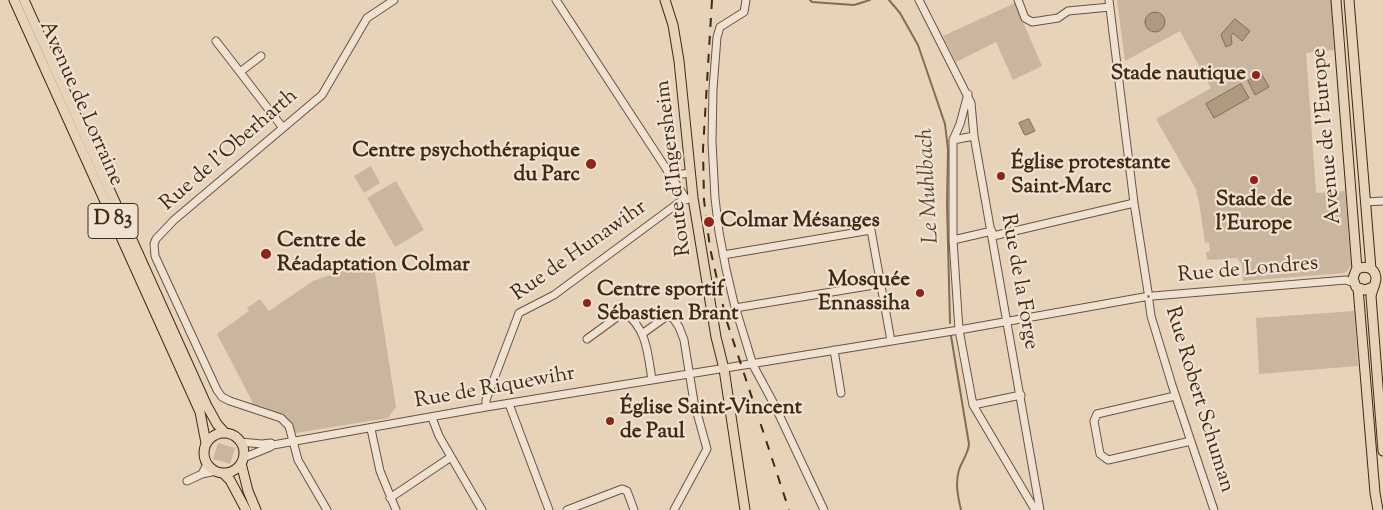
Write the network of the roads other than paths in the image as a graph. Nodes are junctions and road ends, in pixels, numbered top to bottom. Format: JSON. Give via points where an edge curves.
{"nodes":[{"id":1,"x":14,"y":0,"type":"edge"},
{"id":2,"x":24,"y":0,"type":"edge"},
{"id":3,"x":394,"y":0,"type":"edge"},
{"id":4,"x":556,"y":0,"type":"edge"},
{"id":5,"x":665,"y":0,"type":"edge"},
{"id":6,"x":746,"y":0,"type":"edge"},
{"id":7,"x":919,"y":0,"type":"edge"},
{"id":8,"x":1018,"y":0,"type":"edge"},
{"id":9,"x":1336,"y":0,"type":"edge"},
{"id":10,"x":1349,"y":0,"type":"edge"},
{"id":11,"x":1110,"y":3,"type":"edge"},
{"id":12,"x":216,"y":41,"type":"dead end"},
{"id":13,"x":261,"y":56,"type":"dead end"},
{"id":14,"x":240,"y":72,"type":"junction"},
{"id":15,"x":968,"y":94,"type":"junction"},
{"id":16,"x":283,"y":128,"type":"junction"},
{"id":17,"x":974,"y":136,"type":"junction"},
{"id":18,"x":953,"y":140,"type":"junction"},
{"id":19,"x":668,"y":172,"type":"junction"},
{"id":20,"x":690,"y":173,"type":"junction"},
{"id":21,"x":689,"y":198,"type":"junction"},
{"id":22,"x":1383,"y":201,"type":"edge"},
{"id":23,"x":1365,"y":202,"type":"junction"},
{"id":24,"x":1134,"y":203,"type":"junction"},
{"id":25,"x":992,"y":234,"type":"junction"},
{"id":26,"x":953,"y":240,"type":"junction"},
{"id":27,"x":723,"y":255,"type":"junction"},
{"id":28,"x":1371,"y":269,"type":"junction"},
{"id":29,"x":1354,"y":279,"type":"junction"},
{"id":30,"x":1377,"y":281,"type":"edge"},
{"id":31,"x":880,"y":284,"type":"junction"},
{"id":32,"x":1148,"y":297,"type":"junction"},
{"id":33,"x":735,"y":308,"type":"junction"},
{"id":34,"x":1007,"y":321,"type":"junction"},
{"id":35,"x":959,"y":330,"type":"junction"},
{"id":36,"x":642,"y":334,"type":"junction"},
{"id":37,"x":587,"y":339,"type":"dead end"},
{"id":38,"x":891,"y":341,"type":"junction"},
{"id":39,"x":834,"y":350,"type":"junction"},
{"id":40,"x":753,"y":364,"type":"junction"},
{"id":41,"x":724,"y":369,"type":"junction"},
{"id":42,"x":1365,"y":372,"type":"junction"},
{"id":43,"x":690,"y":374,"type":"junction"},
{"id":44,"x":652,"y":380,"type":"junction"},
{"id":45,"x":841,"y":393,"type":"dead end"},
{"id":46,"x":1021,"y":395,"type":"junction"},
{"id":47,"x":1175,"y":396,"type":"junction"},
{"id":48,"x":509,"y":404,"type":"junction"},
{"id":49,"x":973,"y":405,"type":"junction"},
{"id":50,"x":1381,"y":405,"type":"edge"},
{"id":51,"x":486,"y":408,"type":"junction"},
{"id":52,"x":432,"y":418,"type":"junction"},
{"id":53,"x":371,"y":429,"type":"junction"},
{"id":54,"x":225,"y":433,"type":"junction"},
{"id":55,"x":294,"y":441,"type":"junction"},
{"id":56,"x":1191,"y":441,"type":"junction"},
{"id":57,"x":240,"y":442,"type":"junction"},
{"id":58,"x":206,"y":443,"type":"junction"},
{"id":59,"x":273,"y":444,"type":"junction"},
{"id":60,"x":1383,"y":451,"type":"edge"},
{"id":61,"x":451,"y":457,"type":"junction"},
{"id":62,"x":242,"y":460,"type":"junction"},
{"id":63,"x":207,"y":464,"type":"junction"},
{"id":64,"x":219,"y":472,"type":"junction"},
{"id":65,"x":202,"y":474,"type":"junction"},
{"id":66,"x":1034,"y":476,"type":"junction"},
{"id":67,"x":187,"y":481,"type":"dead end"},
{"id":68,"x":1019,"y":481,"type":"junction"},
{"id":69,"x":390,"y":498,"type":"junction"},
{"id":70,"x":246,"y":510,"type":"edge"},
{"id":71,"x":256,"y":510,"type":"edge"},
{"id":72,"x":327,"y":510,"type":"edge"},
{"id":73,"x":396,"y":510,"type":"edge"},
{"id":74,"x":482,"y":510,"type":"edge"},
{"id":75,"x":549,"y":510,"type":"edge"},
{"id":76,"x":568,"y":510,"type":"edge"},
{"id":77,"x":634,"y":510,"type":"edge"},
{"id":78,"x":674,"y":510,"type":"edge"},
{"id":79,"x":745,"y":510,"type":"edge"},
{"id":80,"x":824,"y":510,"type":"edge"},
{"id":81,"x":1035,"y":510,"type":"edge"},
{"id":82,"x":1040,"y":510,"type":"edge"},
{"id":83,"x":1214,"y":510,"type":"edge"},
{"id":84,"x":1378,"y":510,"type":"edge"}],
"edges":[{"from":1,"to":58,"type":"main road","name":"Avenue de Lorraine","number":"D 83","via":[[200,412]]},
{"from":2,"to":54,"type":"main road","name":"Avenue de Lorraine","number":"D 83","via":[[206,406]]},
{"from":3,"to":16,"type":"street","name":"Rue de l'Oberharth","via":[[366,18],[322,95]]},
{"from":4,"to":19,"type":"street"},
{"from":5,"to":20,"type":"main road","name":"Route d'Ingersheim","via":[[680,61]]},
{"from":6,"to":27,"type":"street","via":[[744,12],[720,28],[717,37],[713,162]]},
{"from":7,"to":15,"type":"street","name":"Rue de la Forge"},
{"from":8,"to":11,"type":"street","via":[[1025,18],[1032,22]]},
{"from":9,"to":29,"type":"main road","name":"Avenue de l'Europe"},
{"from":10,"to":23,"type":"main road","name":"Avenue de l'Europe"},
{"from":11,"to":24,"type":"street","name":"Rue Robert Schuman"},
{"from":12,"to":14,"type":"street"},
{"from":13,"to":14,"type":"street"},
{"from":14,"to":16,"type":"street"},
{"from":15,"to":17,"type":"street","name":"Rue de la Forge"},
{"from":15,"to":18,"type":"street"},
{"from":16,"to":55,"type":"street","name":"Rue de l'Oberharth","via":[[174,220],[156,239],[154,248],[222,397],[282,418],[289,426]]},
{"from":17,"to":18,"type":"street"},
{"from":17,"to":25,"type":"street","name":"Rue de la Forge"},
{"from":18,"to":26,"type":"street"},
{"from":19,"to":20,"type":"street","via":[[675,175]]},
{"from":19,"to":21,"type":"street"},
{"from":20,"to":21,"type":"main road","name":"Route d'Ingersheim"},
{"from":21,"to":41,"type":"main road","name":"Route d'Ingersheim"},
{"from":21,"to":51,"type":"street","name":"Rue de Hunawihr","via":[[554,295],[519,313],[486,400]]},
{"from":22,"to":23,"type":"street"},
{"from":23,"to":28,"type":"main road","name":"Avenue de l'Europe"},
{"from":24,"to":25,"type":"street"},
{"from":24,"to":32,"type":"street","name":"Rue Robert Schuman"},
{"from":25,"to":26,"type":"street"},
{"from":25,"to":34,"type":"street","name":"Rue de la Forge"},
{"from":26,"to":35,"type":"street"},
{"from":27,"to":31,"type":"street","via":[[871,230]]},
{"from":27,"to":33,"type":"street"},
{"from":28,"to":29,"type":"main road","via":[[1363,267]]},
{"from":28,"to":30,"type":"main road"},
{"from":29,"to":30,"type":"main road","via":[[1369,290]]},
{"from":29,"to":32,"type":"street","name":"Rue de Londres"},
{"from":29,"to":42,"type":"main road","name":"Avenue de l'Europe"},
{"from":30,"to":50,"type":"main road","via":[[1371,296]]},
{"from":31,"to":33,"type":"street"},
{"from":31,"to":38,"type":"street"},
{"from":32,"to":34,"type":"street","name":"Rue de Londres"},
{"from":32,"to":47,"type":"street","name":"Rue Robert Schuman"},
{"from":33,"to":40,"type":"street"},
{"from":34,"to":35,"type":"street","name":"Rue de Londres"},
{"from":34,"to":46,"type":"street","name":"Rue de la Forge"},
{"from":35,"to":38,"type":"street","name":"Rue de Londres"},
{"from":35,"to":49,"type":"street"},
{"from":36,"to":37,"type":"street","via":[[624,312]]},
{"from":36,"to":43,"type":"street","via":[[667,316],[673,318],[684,340]]},
{"from":36,"to":44,"type":"street"},
{"from":38,"to":39,"type":"street","name":"Rue de Riquewihr"},
{"from":39,"to":40,"type":"street","name":"Rue de Riquewihr"},
{"from":39,"to":45,"type":"street"},
{"from":40,"to":41,"type":"street","name":"Rue de Riquewihr"},
{"from":40,"to":80,"type":"street"},
{"from":41,"to":43,"type":"street","name":"Rue de Riquewihr"},
{"from":41,"to":79,"type":"main road","name":"Route d'Ingersheim"},
{"from":42,"to":50,"type":"street","via":[[1369,378],[1371,400]]},
{"from":42,"to":84,"type":"main road","name":"Avenue de l'Europe"},
{"from":43,"to":44,"type":"street","name":"Rue de Riquewihr"},
{"from":43,"to":78,"type":"street","via":[[707,449]]},
{"from":44,"to":48,"type":"street","name":"Rue de Riquewihr"},
{"from":46,"to":49,"type":"street"},
{"from":46,"to":66,"type":"street","name":"Rue de la Forge"},
{"from":47,"to":56,"type":"street","name":"Rue Robert Schuman"},
{"from":47,"to":56,"type":"street","via":[[1097,414],[1094,421],[1100,454],[1108,460]]},
{"from":48,"to":51,"type":"street","name":"Rue de Riquewihr"},
{"from":48,"to":75,"type":"street"},
{"from":49,"to":68,"type":"street"},
{"from":50,"to":60,"type":"main road"},
{"from":51,"to":52,"type":"street","name":"Rue de Riquewihr"},
{"from":52,"to":53,"type":"street","name":"Rue de Riquewihr"},
{"from":52,"to":61,"type":"street"},
{"from":53,"to":55,"type":"street","name":"Rue de Riquewihr"},
{"from":53,"to":69,"type":"street"},
{"from":54,"to":57,"type":"main road","name":"Avenue de Lorraine"},
{"from":54,"to":58,"type":"main road","via":[[214,435]]},
{"from":55,"to":59,"type":"street","name":"Rue de Riquewihr"},
{"from":55,"to":72,"type":"street","via":[[298,460]]},
{"from":56,"to":83,"type":"street","name":"Rue Robert Schuman"},
{"from":57,"to":59,"type":"street","name":"Rue de Riquewihr"},
{"from":57,"to":62,"type":"main road","via":[[244,452]]},
{"from":58,"to":63,"type":"main road","name":"Avenue de Lorraine","via":[[204,454]]},
{"from":59,"to":62,"type":"street","name":"Rue de Riquewihr"},
{"from":61,"to":69,"type":"street"},
{"from":61,"to":74,"type":"street"},
{"from":62,"to":64,"type":"main road","via":[[231,471]]},
{"from":62,"to":71,"type":"main road","via":[[248,491]]},
{"from":63,"to":64,"type":"main road"},
{"from":63,"to":65,"type":"street"},
{"from":64,"to":65,"type":"street"},
{"from":64,"to":70,"type":"main road","via":[[230,480]]},
{"from":65,"to":67,"type":"street"},
{"from":66,"to":68,"type":"street"},
{"from":66,"to":82,"type":"street","name":"Rue de la Forge"},
{"from":68,"to":81,"type":"street"},
{"from":69,"to":73,"type":"street"},
{"from":76,"to":77,"type":"street","via":[[622,489],[627,491]]}]}
